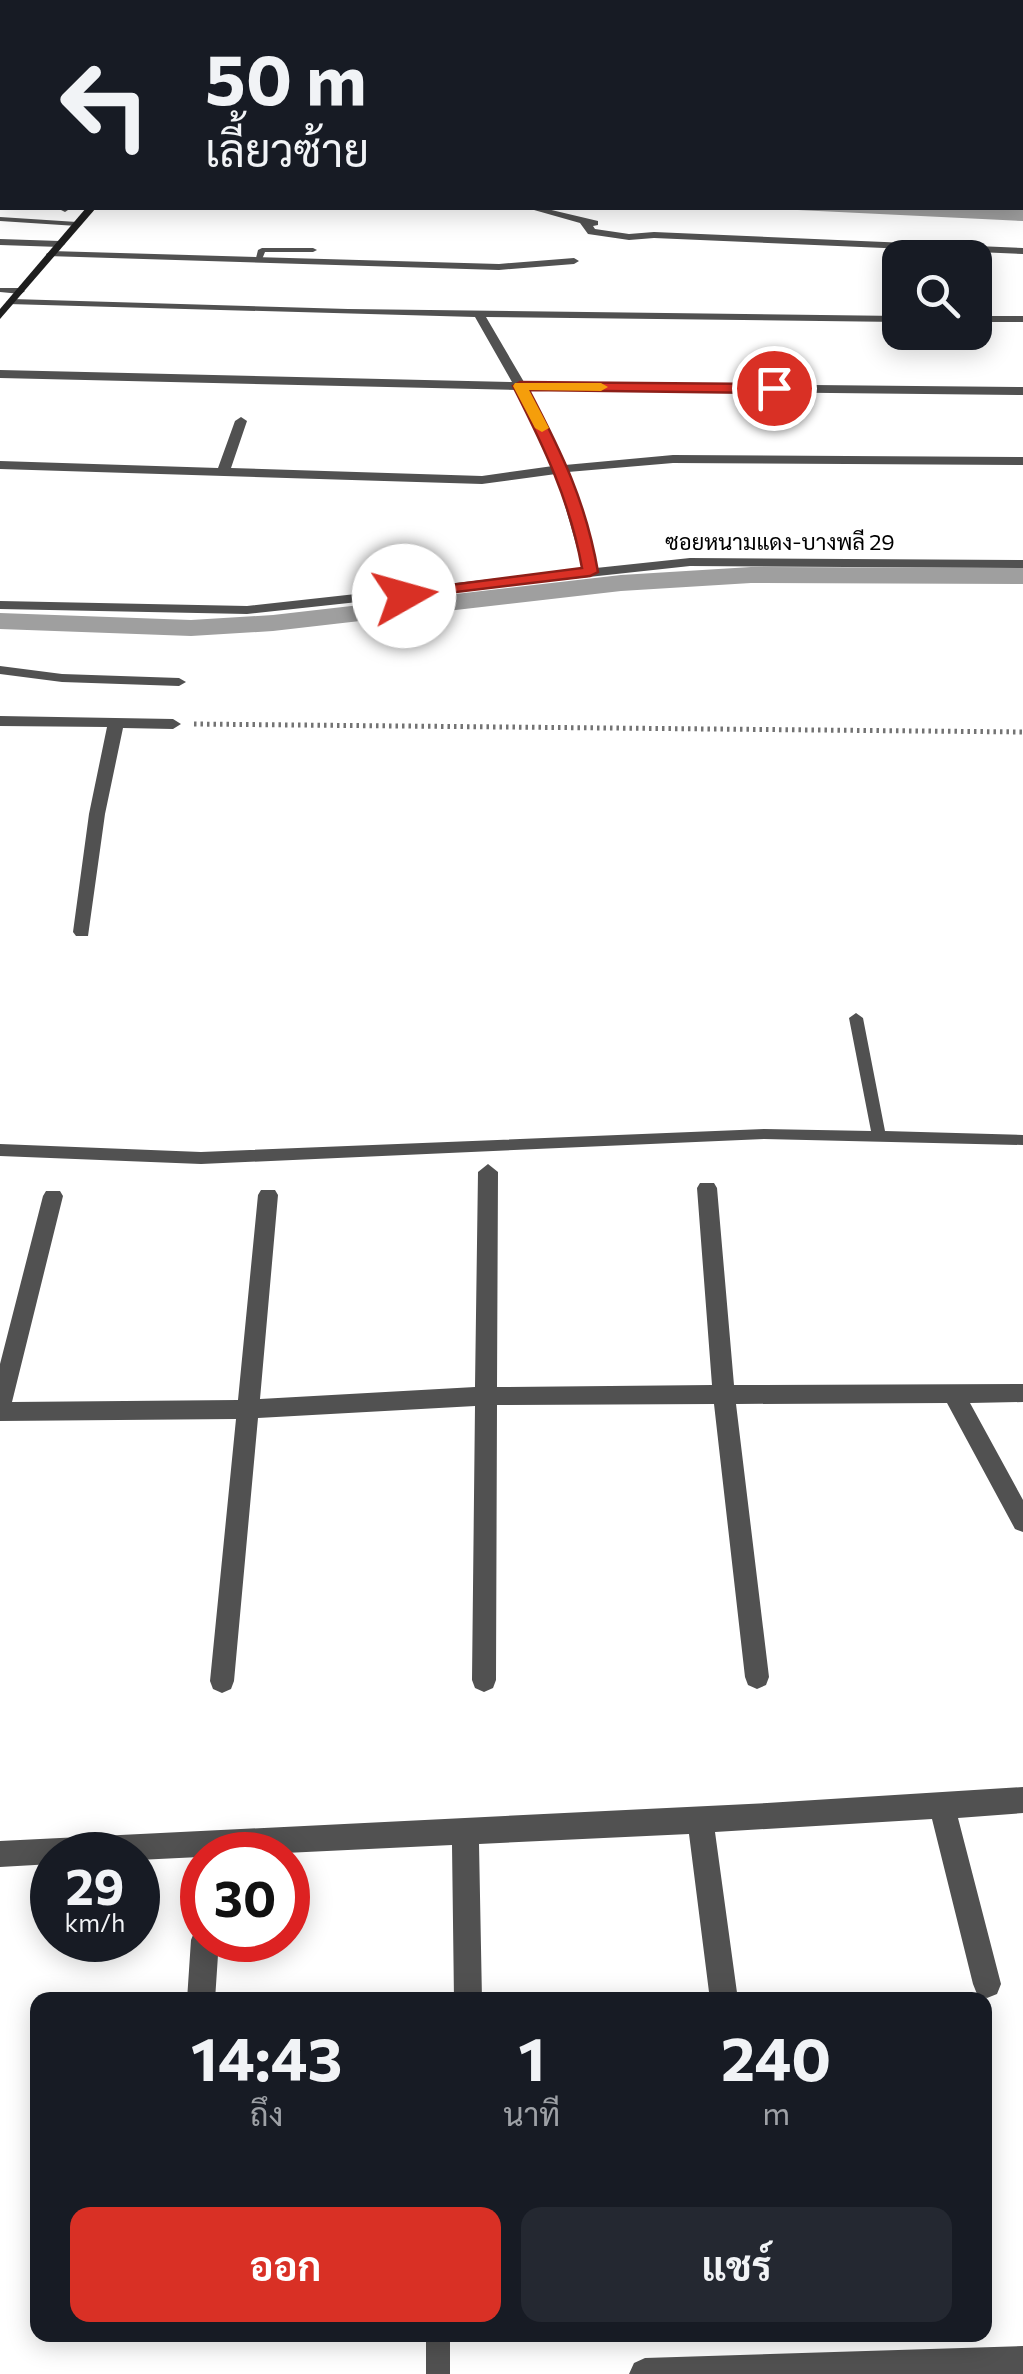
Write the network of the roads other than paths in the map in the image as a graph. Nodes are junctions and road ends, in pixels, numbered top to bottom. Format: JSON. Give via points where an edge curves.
{"nodes":[{"id":1,"x":88,"y":210,"type":"edge"},
{"id":2,"x":539,"y":210,"type":"edge"},
{"id":3,"x":0,"y":219,"type":"edge"},
{"id":4,"x":77,"y":224,"type":"junction"},
{"id":5,"x":0,"y":242,"type":"edge"},
{"id":6,"x":56,"y":249,"type":"junction"},
{"id":7,"x":313,"y":250,"type":"dead end"},
{"id":8,"x":1023,"y":251,"type":"edge"},
{"id":9,"x":258,"y":260,"type":"junction"},
{"id":10,"x":574,"y":261,"type":"dead end"},
{"id":11,"x":0,"y":290,"type":"edge"},
{"id":12,"x":21,"y":291,"type":"junction"},
{"id":13,"x":12,"y":302,"type":"junction"},
{"id":14,"x":479,"y":314,"type":"junction"},
{"id":15,"x":0,"y":316,"type":"edge"},
{"id":16,"x":882,"y":319,"type":"edge"},
{"id":17,"x":992,"y":319,"type":"edge"},
{"id":18,"x":1023,"y":320,"type":"edge"},
{"id":19,"x":0,"y":374,"type":"edge"},
{"id":20,"x":520,"y":386,"type":"junction"},
{"id":21,"x":1023,"y":392,"type":"edge"},
{"id":22,"x":241,"y":421,"type":"dead end"},
{"id":23,"x":1023,"y":461,"type":"edge"},
{"id":24,"x":0,"y":465,"type":"edge"},
{"id":25,"x":563,"y":468,"type":"junction"},
{"id":26,"x":223,"y":472,"type":"junction"},
{"id":27,"x":1023,"y":564,"type":"edge"},
{"id":28,"x":590,"y":572,"type":"junction"},
{"id":29,"x":0,"y":605,"type":"edge"},
{"id":30,"x":0,"y":670,"type":"edge"},
{"id":31,"x":178,"y":682,"type":"dead end"},
{"id":32,"x":0,"y":722,"type":"edge"},
{"id":33,"x":116,"y":723,"type":"junction"},
{"id":34,"x":173,"y":724,"type":"road end"},
{"id":35,"x":82,"y":932,"type":"dead end"},
{"id":36,"x":856,"y":1018,"type":"dead end"},
{"id":37,"x":878,"y":1137,"type":"junction"},
{"id":38,"x":1023,"y":1140,"type":"edge"},
{"id":39,"x":0,"y":1150,"type":"edge"},
{"id":40,"x":488,"y":1172,"type":"dead end"},
{"id":41,"x":708,"y":1188,"type":"dead end"},
{"id":42,"x":268,"y":1195,"type":"dead end"},
{"id":43,"x":54,"y":1196,"type":"dead end"},
{"id":44,"x":953,"y":1393,"type":"junction"},
{"id":45,"x":1023,"y":1393,"type":"edge"},
{"id":46,"x":724,"y":1394,"type":"junction"},
{"id":47,"x":489,"y":1396,"type":"junction"},
{"id":48,"x":245,"y":1409,"type":"junction"},
{"id":49,"x":0,"y":1410,"type":"edge"},
{"id":50,"x":1023,"y":1522,"type":"edge"},
{"id":51,"x":756,"y":1676,"type":"dead end"},
{"id":52,"x":484,"y":1680,"type":"dead end"},
{"id":53,"x":222,"y":1682,"type":"dead end"},
{"id":54,"x":1023,"y":1800,"type":"edge"},
{"id":55,"x":942,"y":1807,"type":"junction"},
{"id":56,"x":701,"y":1823,"type":"junction"},
{"id":57,"x":465,"y":1830,"type":"junction"},
{"id":58,"x":310,"y":1841,"type":"edge"},
{"id":59,"x":180,"y":1849,"type":"edge"},
{"id":60,"x":0,"y":1854,"type":"edge"},
{"id":61,"x":205,"y":1962,"type":"edge"},
{"id":62,"x":987,"y":1984,"type":"dead end"},
{"id":63,"x":203,"y":1992,"type":"edge"},
{"id":64,"x":468,"y":1992,"type":"edge"},
{"id":65,"x":723,"y":1992,"type":"edge"},
{"id":66,"x":438,"y":2342,"type":"edge"},
{"id":67,"x":1023,"y":2362,"type":"edge"},
{"id":68,"x":974,"y":2370,"type":"edge"},
{"id":69,"x":438,"y":2374,"type":"edge"},
{"id":70,"x":645,"y":2374,"type":"edge"}],
"edges":[{"from":1,"to":4,"type":"main road"},
{"from":2,"to":8,"type":"street","via":[[592,232],[629,237]]},
{"from":3,"to":4,"type":"lane"},
{"from":4,"to":6,"type":"main road"},
{"from":5,"to":6,"type":"street"},
{"from":6,"to":9,"type":"street"},
{"from":6,"to":12,"type":"main road"},
{"from":7,"to":9,"type":"lane","via":[[262,250]]},
{"from":9,"to":10,"type":"street","via":[[498,266]]},
{"from":11,"to":12,"type":"lane"},
{"from":12,"to":13,"type":"main road"},
{"from":13,"to":14,"type":"street"},
{"from":13,"to":15,"type":"main road"},
{"from":14,"to":16,"type":"street"},
{"from":14,"to":20,"type":"street"},
{"from":17,"to":18,"type":"street"},
{"from":19,"to":20,"type":"street"},
{"from":20,"to":21,"type":"street"},
{"from":20,"to":25,"type":"street"},
{"from":22,"to":26,"type":"street"},
{"from":23,"to":25,"type":"street","via":[[673,460]]},
{"from":24,"to":26,"type":"street"},
{"from":25,"to":26,"type":"street","via":[[482,480]]},
{"from":25,"to":28,"type":"street"},
{"from":27,"to":28,"type":"street","name":"ซอยหนามแดง-บางพลี 29","via":[[690,562]]},
{"from":28,"to":29,"type":"street","name":"ซอยหนามแดง-บางพลี 29","via":[[248,610]]},
{"from":30,"to":31,"type":"street"},
{"from":32,"to":33,"type":"street"},
{"from":33,"to":34,"type":"street"},
{"from":33,"to":35,"type":"street"},
{"from":36,"to":37,"type":"lane"},
{"from":37,"to":38,"type":"lane"},
{"from":37,"to":39,"type":"lane","via":[[764,1134],[201,1158]]},
{"from":40,"to":47,"type":"street"},
{"from":41,"to":46,"type":"street"},
{"from":42,"to":48,"type":"street"},
{"from":43,"to":49,"type":"street"},
{"from":44,"to":45,"type":"street"},
{"from":44,"to":46,"type":"street"},
{"from":44,"to":50,"type":"street"},
{"from":46,"to":47,"type":"street"},
{"from":46,"to":51,"type":"street"},
{"from":47,"to":48,"type":"street"},
{"from":47,"to":52,"type":"street"},
{"from":48,"to":49,"type":"street"},
{"from":48,"to":53,"type":"street"},
{"from":54,"to":55,"type":"street"},
{"from":55,"to":56,"type":"street"},
{"from":55,"to":62,"type":"street"},
{"from":56,"to":57,"type":"street"},
{"from":56,"to":65,"type":"street"},
{"from":57,"to":58,"type":"street"},
{"from":57,"to":64,"type":"street"},
{"from":59,"to":60,"type":"street"},
{"from":61,"to":63,"type":"street"},
{"from":66,"to":69,"type":"lane"},
{"from":67,"to":68,"type":"street"},
{"from":68,"to":70,"type":"street"}]}
